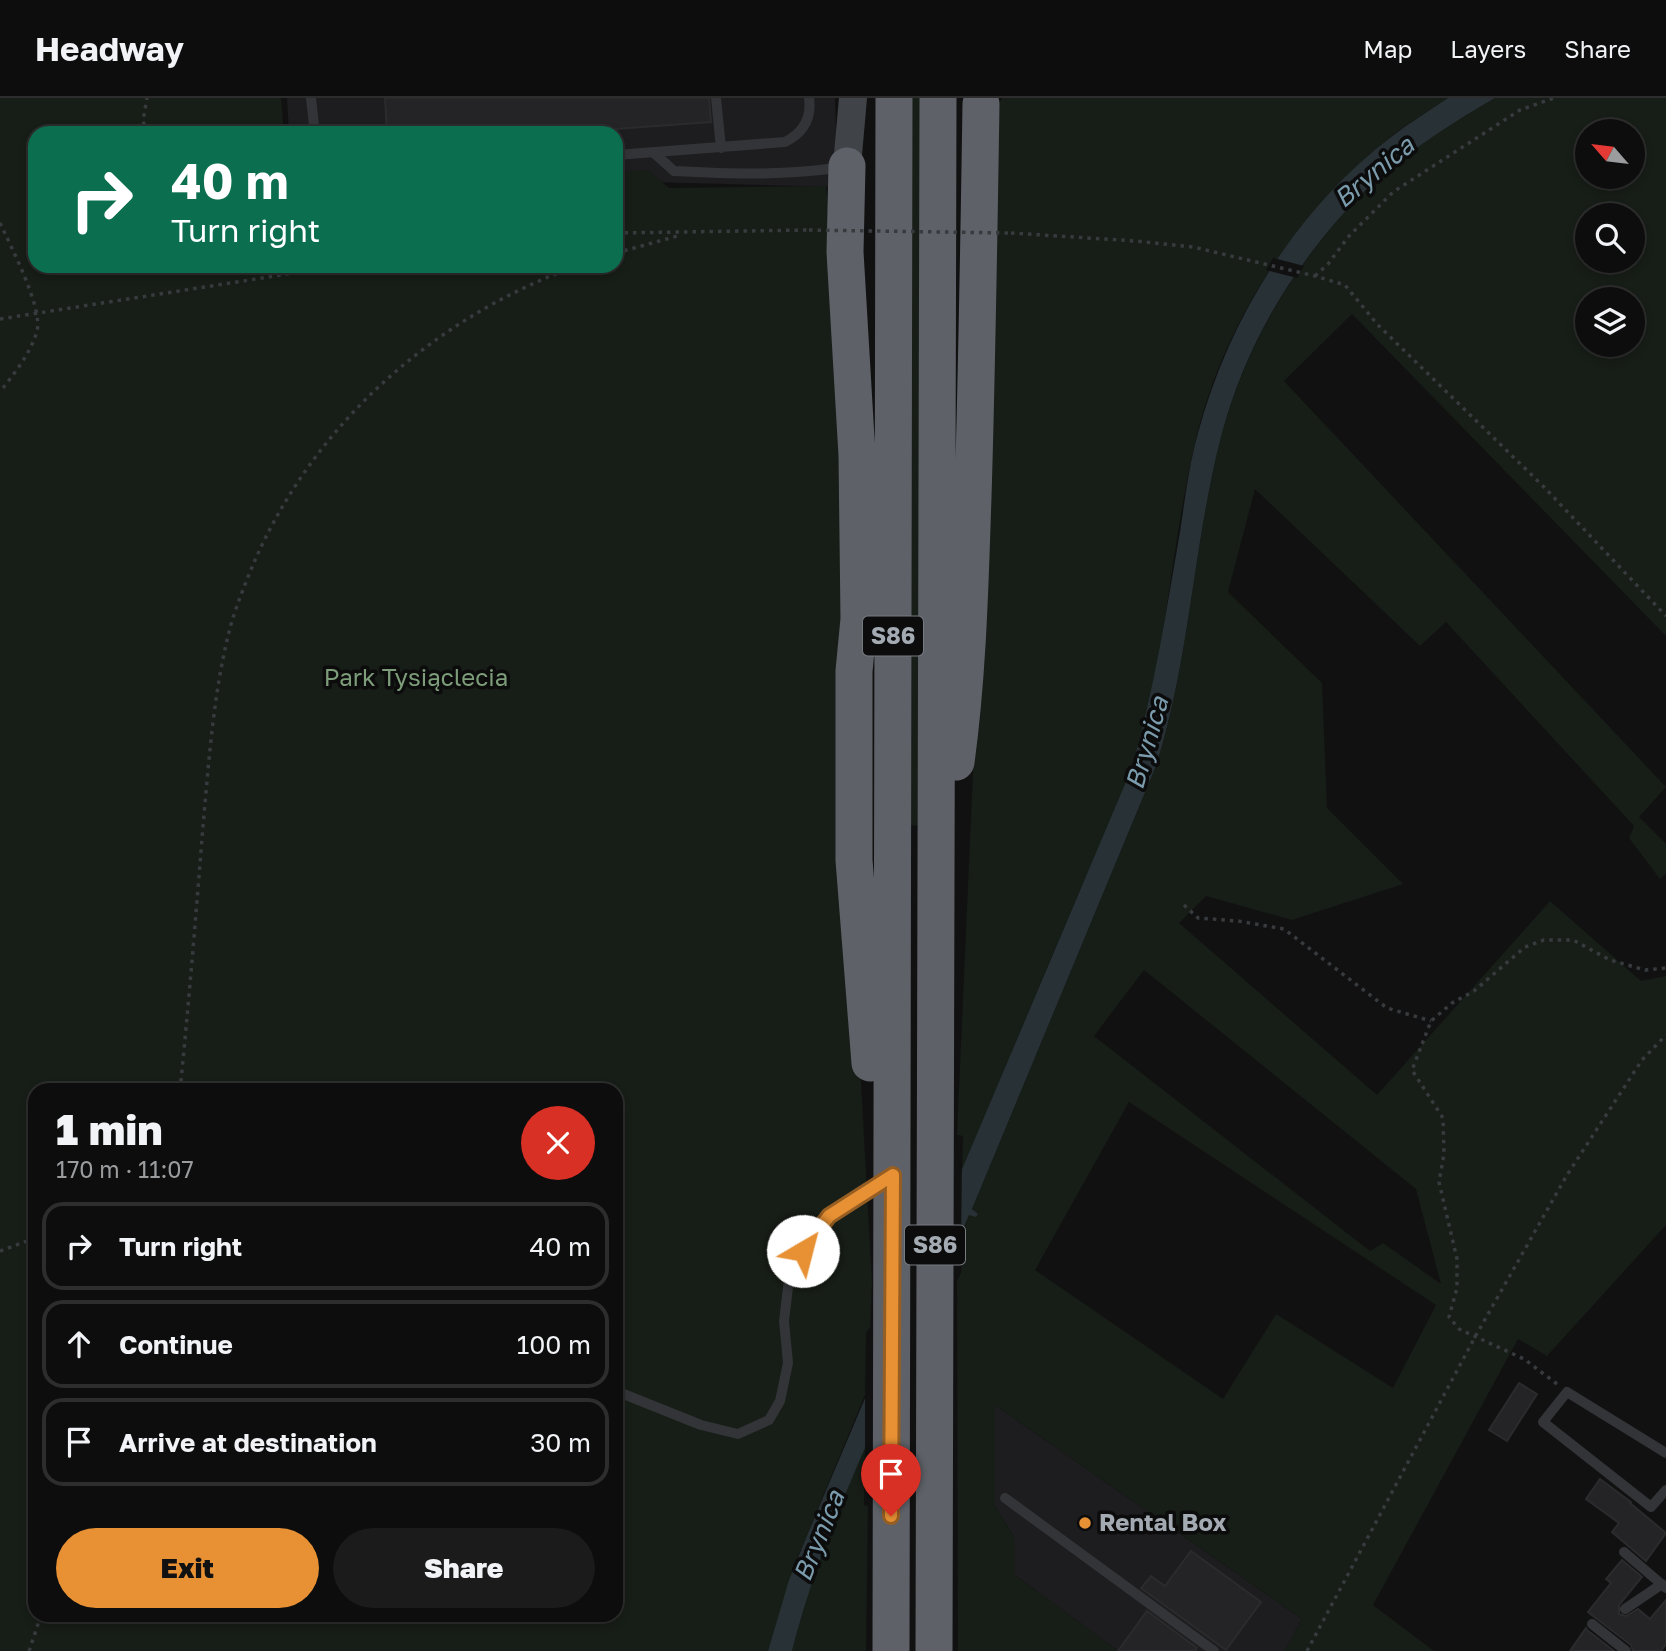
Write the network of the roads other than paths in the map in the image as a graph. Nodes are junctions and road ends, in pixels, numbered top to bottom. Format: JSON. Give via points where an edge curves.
{"nodes":[{"id":1,"x":311,"y":98,"type":"edge"},
{"id":2,"x":716,"y":98,"type":"edge"},
{"id":3,"x":809,"y":98,"type":"edge"},
{"id":4,"x":853,"y":98,"type":"edge"},
{"id":5,"x":894,"y":98,"type":"edge"},
{"id":6,"x":938,"y":98,"type":"edge"},
{"id":7,"x":981,"y":101,"type":"edge"},
{"id":8,"x":314,"y":126,"type":"edge"},
{"id":9,"x":721,"y":148,"type":"junction"},
{"id":10,"x":654,"y":153,"type":"junction"},
{"id":11,"x":623,"y":155,"type":"edge"},
{"id":12,"x":848,"y":166,"type":"junction"},
{"id":13,"x":937,"y":905,"type":"junction"},
{"id":14,"x":893,"y":1175,"type":"junction"},
{"id":15,"x":623,"y":1394,"type":"edge"},
{"id":16,"x":1666,"y":1453,"type":"edge"},
{"id":17,"x":1666,"y":1490,"type":"edge"},
{"id":18,"x":1005,"y":1498,"type":"dead end"},
{"id":19,"x":1624,"y":1552,"type":"dead end"},
{"id":20,"x":1664,"y":1586,"type":"edge"},
{"id":21,"x":1625,"y":1609,"type":"dead end"},
{"id":22,"x":1592,"y":1624,"type":"dead end"},
{"id":23,"x":891,"y":1651,"type":"edge"},
{"id":24,"x":934,"y":1651,"type":"edge"},
{"id":25,"x":1214,"y":1651,"type":"edge"},
{"id":26,"x":1626,"y":1651,"type":"edge"}],
"edges":[{"from":1,"to":8,"type":"lane"},
{"from":2,"to":9,"type":"lane"},
{"from":3,"to":9,"type":"lane","via":[[810,115],[797,136],[773,144]]},
{"from":4,"to":12,"type":"main road"},
{"from":5,"to":14,"type":"highway","number":"S86"},
{"from":6,"to":13,"type":"highway","number":"S86"},
{"from":7,"to":13,"type":"highway","via":[[978,341],[964,706]]},
{"from":9,"to":10,"type":"lane"},
{"from":10,"to":11,"type":"lane"},
{"from":10,"to":12,"type":"lane","via":[[674,172],[756,175]]},
{"from":12,"to":14,"type":"highway","via":[[845,252],[858,482],[854,860],[873,1105]]},
{"from":13,"to":24,"type":"highway","number":"S86"},
{"from":14,"to":15,"type":"lane","via":[[829,1216],[803,1251],[789,1279],[784,1321],[788,1363],[780,1401],[769,1420],[738,1434],[701,1425]]},
{"from":14,"to":23,"type":"highway","number":"S86"},
{"from":16,"to":17,"type":"lane","via":[[1567,1392],[1543,1422],[1651,1507]]},
{"from":18,"to":25,"type":"lane"},
{"from":19,"to":20,"type":"lane"},
{"from":20,"to":21,"type":"lane"},
{"from":22,"to":26,"type":"lane"}]}
